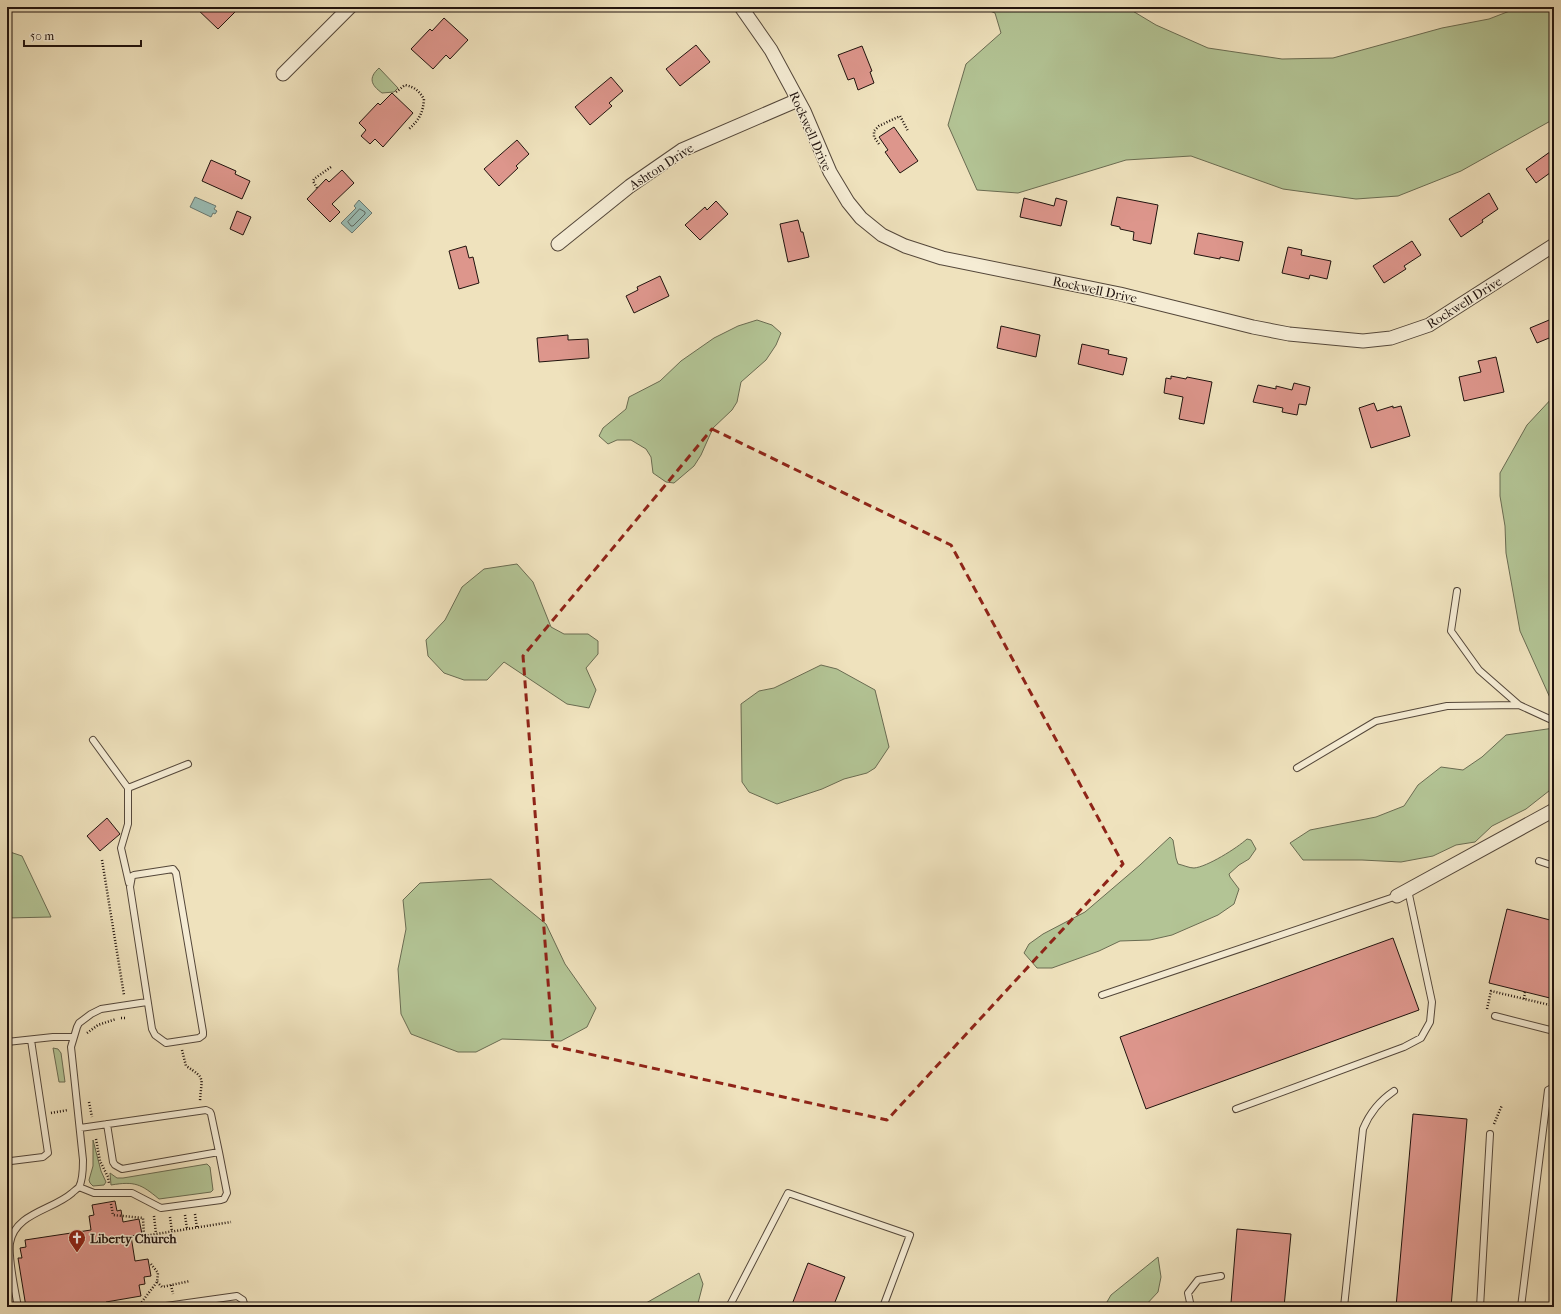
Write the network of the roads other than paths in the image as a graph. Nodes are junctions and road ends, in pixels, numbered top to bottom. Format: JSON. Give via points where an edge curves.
{"nodes":[{"id":1,"x":350,"y":7,"type":"edge"},
{"id":2,"x":741,"y":7,"type":"edge"},
{"id":3,"x":283,"y":74,"type":"dead end"},
{"id":4,"x":798,"y":100,"type":"junction"},
{"id":5,"x":558,"y":244,"type":"dead end"},
{"id":6,"x":1554,"y":244,"type":"edge"},
{"id":7,"x":1457,"y":591,"type":"dead end"},
{"id":8,"x":1519,"y":705,"type":"junction"},
{"id":9,"x":1554,"y":721,"type":"edge"},
{"id":10,"x":93,"y":740,"type":"dead end"},
{"id":11,"x":188,"y":764,"type":"dead end"},
{"id":12,"x":1297,"y":768,"type":"dead end"},
{"id":13,"x":128,"y":788,"type":"junction"},
{"id":14,"x":1554,"y":810,"type":"edge"},
{"id":15,"x":1539,"y":861,"type":"dead end"},
{"id":16,"x":1554,"y":866,"type":"edge"},
{"id":17,"x":130,"y":884,"type":"junction"},
{"id":18,"x":1403,"y":893,"type":"junction"},
{"id":19,"x":1102,"y":995,"type":"dead end"},
{"id":20,"x":147,"y":1002,"type":"junction"},
{"id":21,"x":1495,"y":1016,"type":"road end"},
{"id":22,"x":1554,"y":1031,"type":"edge"},
{"id":23,"x":73,"y":1037,"type":"junction"},
{"id":24,"x":31,"y":1040,"type":"junction"},
{"id":25,"x":7,"y":1042,"type":"edge"},
{"id":26,"x":1554,"y":1086,"type":"edge"},
{"id":27,"x":1394,"y":1091,"type":"dead end"},
{"id":28,"x":1236,"y":1109,"type":"dead end"},
{"id":29,"x":106,"y":1124,"type":"junction"},
{"id":30,"x":80,"y":1128,"type":"junction"},
{"id":31,"x":1490,"y":1134,"type":"road end"},
{"id":32,"x":219,"y":1152,"type":"junction"},
{"id":33,"x":7,"y":1160,"type":"edge"},
{"id":34,"x":79,"y":1187,"type":"junction"},
{"id":35,"x":1221,"y":1276,"type":"dead end"},
{"id":36,"x":18,"y":1307,"type":"edge"},
{"id":37,"x":159,"y":1307,"type":"edge"},
{"id":38,"x":245,"y":1307,"type":"edge"},
{"id":39,"x":729,"y":1307,"type":"edge"},
{"id":40,"x":883,"y":1307,"type":"edge"},
{"id":41,"x":1191,"y":1307,"type":"edge"},
{"id":42,"x":1344,"y":1307,"type":"edge"},
{"id":43,"x":1480,"y":1307,"type":"edge"},
{"id":44,"x":1521,"y":1307,"type":"edge"}],
"edges":[{"from":1,"to":3,"type":"street"},
{"from":2,"to":4,"type":"street","name":"Rockwell Drive","via":[[771,50]]},
{"from":4,"to":5,"type":"street","name":"Ashton Drive","via":[[682,150],[630,186]]},
{"from":4,"to":6,"type":"street","name":"Rockwell Drive","via":[[830,172],[848,202],[876,231],[896,242],[942,258],[1120,294],[1289,334],[1363,341],[1391,338],[1415,331],[1446,315]]},
{"from":7,"to":8,"type":"lane","via":[[1451,631],[1479,670]]},
{"from":8,"to":9,"type":"lane"},
{"from":8,"to":12,"type":"lane","via":[[1446,706],[1376,721]]},
{"from":10,"to":13,"type":"lane"},
{"from":11,"to":13,"type":"lane"},
{"from":13,"to":17,"type":"lane","via":[[128,824],[121,848]]},
{"from":14,"to":18,"type":"street"},
{"from":15,"to":16,"type":"lane"},
{"from":17,"to":20,"type":"lane"},
{"from":17,"to":20,"type":"lane","via":[[132,876],[136,874],[173,869],[175,871],[203,1035],[199,1038],[166,1042],[155,1035],[152,1029]]},
{"from":18,"to":19,"type":"lane"},
{"from":18,"to":28,"type":"lane","via":[[1432,1002],[1430,1022],[1421,1038],[1404,1047]]},
{"from":20,"to":23,"type":"lane","via":[[96,1011],[79,1023]]},
{"from":21,"to":22,"type":"lane"},
{"from":23,"to":24,"type":"lane"},
{"from":23,"to":30,"type":"lane","via":[[71,1047]]},
{"from":24,"to":25,"type":"lane"},
{"from":24,"to":33,"type":"lane","via":[[48,1153],[43,1157]]},
{"from":26,"to":44,"type":"lane","via":[[1548,1090]]},
{"from":27,"to":42,"type":"lane","via":[[1381,1100],[1368,1116],[1363,1129]]},
{"from":29,"to":30,"type":"lane"},
{"from":29,"to":32,"type":"lane","via":[[206,1110],[211,1112]]},
{"from":29,"to":32,"type":"lane","via":[[115,1165],[122,1169]]},
{"from":30,"to":34,"type":"lane","via":[[83,1168]]},
{"from":31,"to":43,"type":"lane"},
{"from":32,"to":34,"type":"lane","via":[[227,1193],[224,1199],[162,1208],[132,1193],[94,1194]]},
{"from":34,"to":36,"type":"lane","via":[[68,1196],[27,1218],[14,1233],[10,1252]]},
{"from":35,"to":41,"type":"lane","via":[[1198,1280],[1188,1292]]},
{"from":37,"to":38,"type":"lane","via":[[237,1296],[243,1300]]},
{"from":39,"to":40,"type":"lane","via":[[788,1193],[910,1234]]}]}
